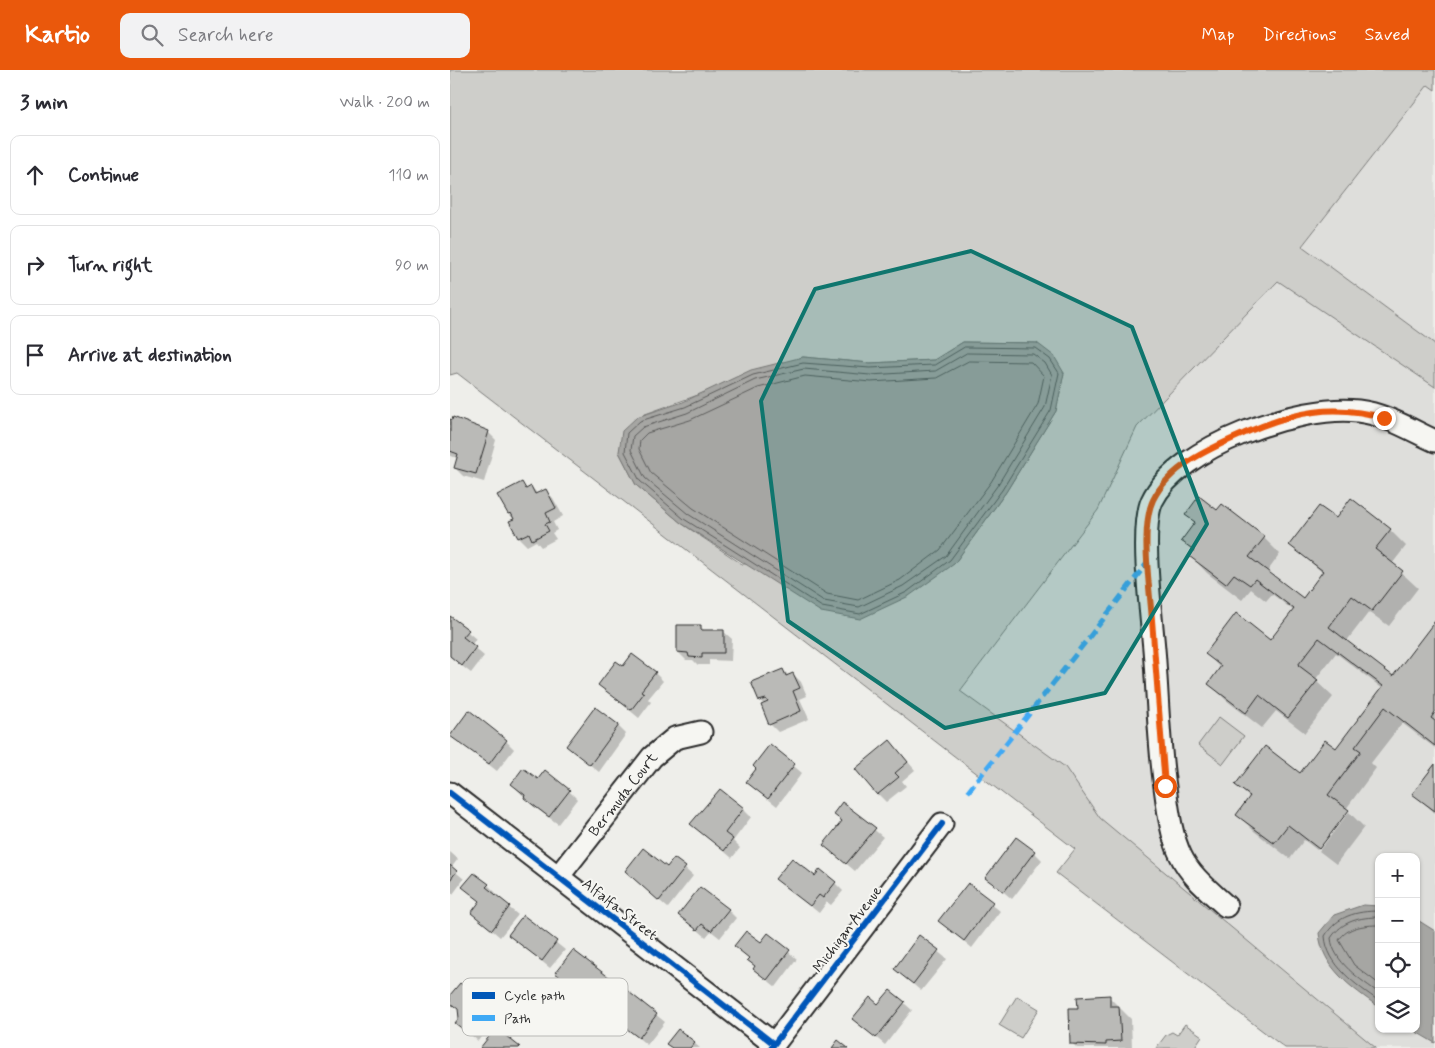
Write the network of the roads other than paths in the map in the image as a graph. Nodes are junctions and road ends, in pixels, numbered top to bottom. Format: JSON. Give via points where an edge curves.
{"nodes":[{"id":1,"x":1435,"y":440,"type":"edge"},
{"id":2,"x":701,"y":732,"type":"dead end"},
{"id":3,"x":450,"y":793,"type":"edge"},
{"id":4,"x":942,"y":824,"type":"dead end"},
{"id":5,"x":558,"y":877,"type":"junction"},
{"id":6,"x":1226,"y":906,"type":"dead end"},
{"id":7,"x":773,"y":1046,"type":"edge"}],
"edges":[{"from":1,"to":6,"type":"street","via":[[1360,411],[1333,409],[1307,412],[1212,447],[1172,475],[1152,502],[1147,518],[1147,557],[1165,786],[1172,825],[1181,856],[1196,878]]},
{"from":2,"to":5,"type":"street","name":"Bermuda Court","via":[[675,738],[652,757]]},
{"from":3,"to":5,"type":"street","name":"Alfalfa Street"},
{"from":4,"to":7,"type":"street","name":"Michigan Avenue"},
{"from":5,"to":7,"type":"street","name":"Alfalfa Street"}]}
